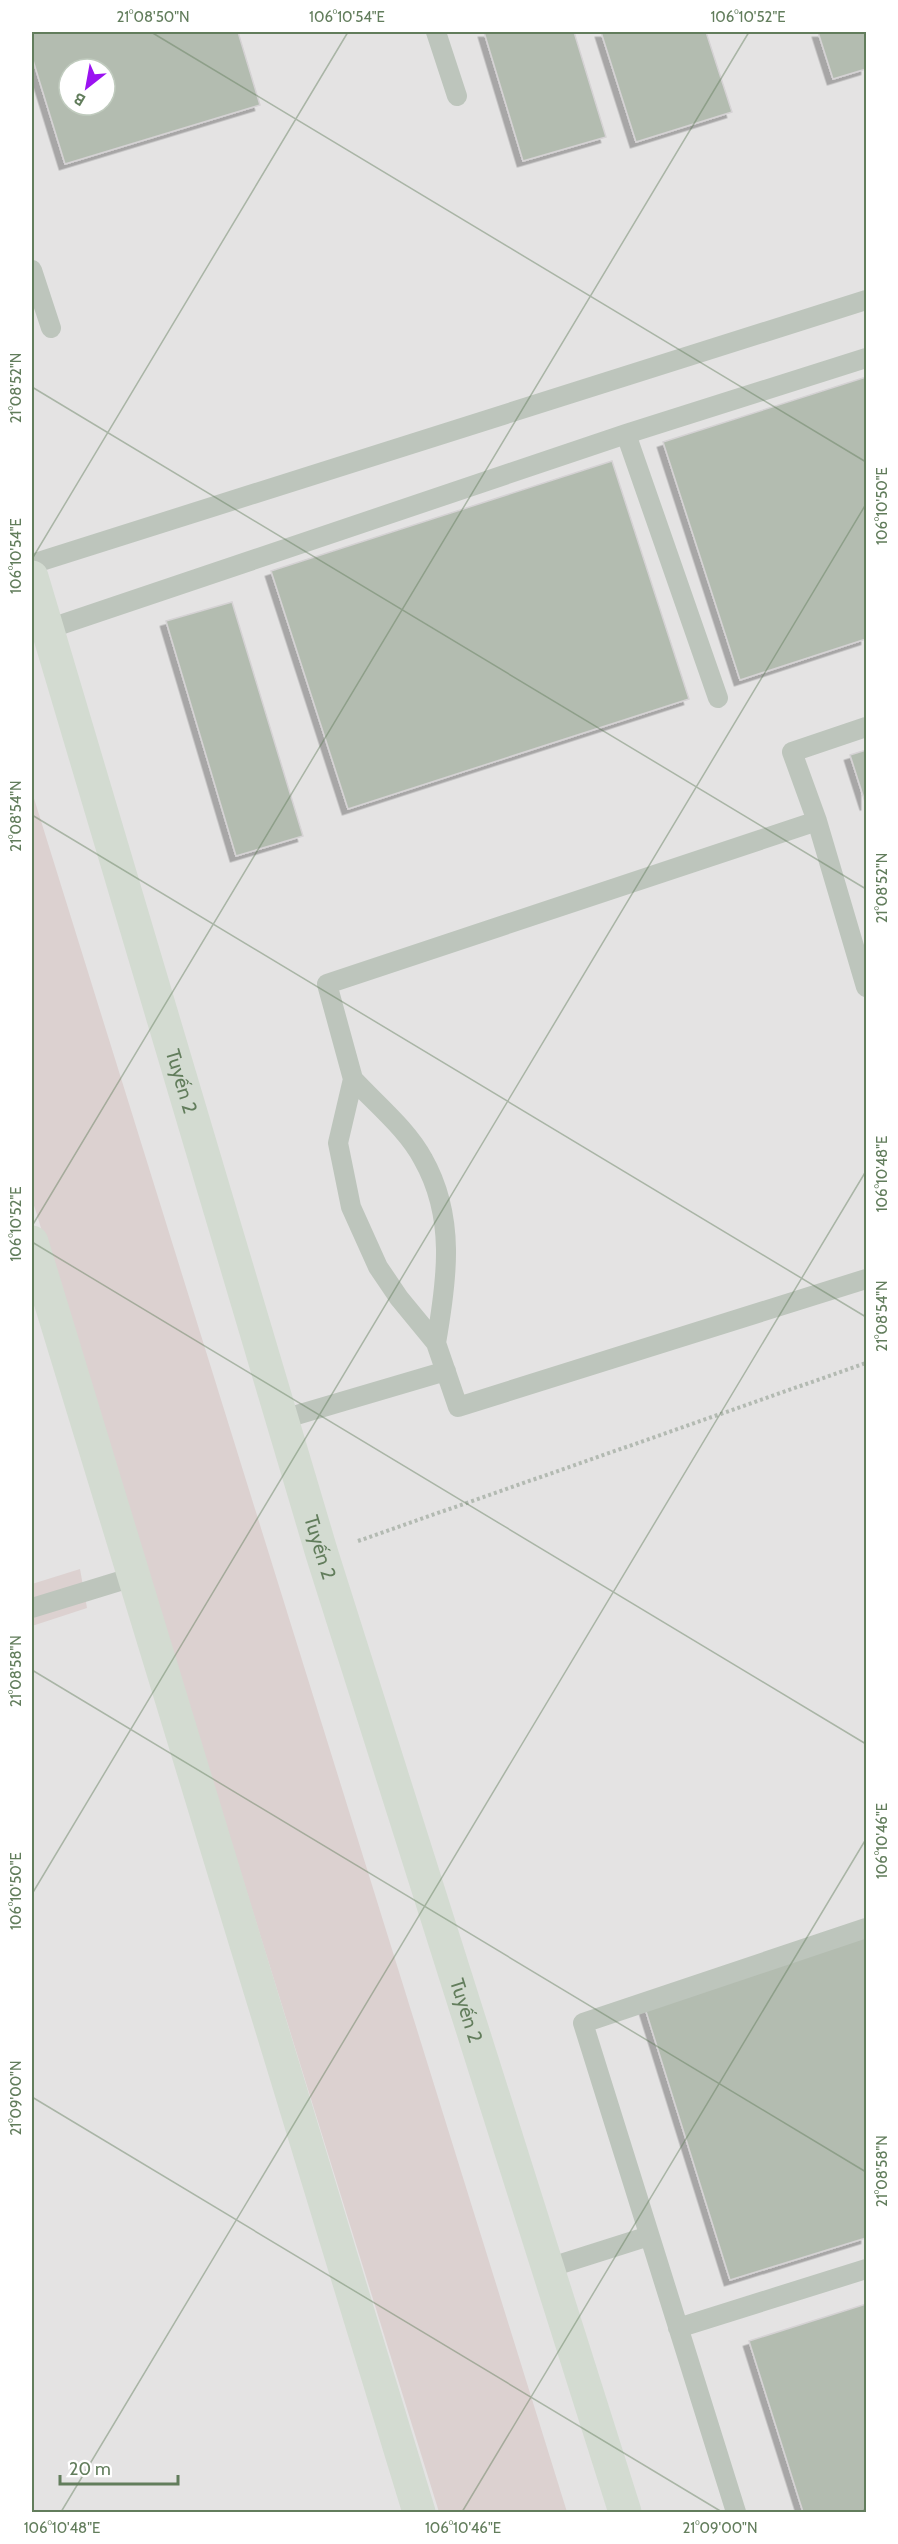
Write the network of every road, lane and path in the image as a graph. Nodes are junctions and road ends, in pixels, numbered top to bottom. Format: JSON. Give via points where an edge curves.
{"nodes":[{"id":1,"x":436,"y":32,"type":"edge"},
{"id":2,"x":457,"y":96,"type":"dead end"},
{"id":3,"x":32,"y":270,"type":"edge"},
{"id":4,"x":867,"y":300,"type":"edge"},
{"id":5,"x":51,"y":328,"type":"dead end"},
{"id":6,"x":867,"y":358,"type":"edge"},
{"id":7,"x":626,"y":434,"type":"junction"},
{"id":8,"x":32,"y":564,"type":"edge"},
{"id":9,"x":32,"y":577,"type":"edge"},
{"id":10,"x":48,"y":628,"type":"junction"},
{"id":11,"x":718,"y":698,"type":"dead end"},
{"id":12,"x":867,"y":727,"type":"edge"},
{"id":13,"x":816,"y":821,"type":"junction"},
{"id":14,"x":867,"y":987,"type":"edge"},
{"id":15,"x":353,"y":1079,"type":"junction"},
{"id":16,"x":32,"y":1242,"type":"edge"},
{"id":17,"x":867,"y":1279,"type":"edge"},
{"id":18,"x":436,"y":1343,"type":"junction"},
{"id":19,"x":867,"y":1363,"type":"edge"},
{"id":20,"x":446,"y":1371,"type":"junction"},
{"id":21,"x":282,"y":1419,"type":"junction"},
{"id":22,"x":322,"y":1554,"type":"junction"},
{"id":23,"x":133,"y":1577,"type":"junction"},
{"id":24,"x":32,"y":1608,"type":"edge"},
{"id":25,"x":867,"y":1928,"type":"edge"},
{"id":26,"x":649,"y":2236,"type":"junction"},
{"id":27,"x":548,"y":2268,"type":"junction"},
{"id":28,"x":867,"y":2269,"type":"edge"},
{"id":29,"x":678,"y":2328,"type":"junction"},
{"id":30,"x":419,"y":2512,"type":"edge"},
{"id":31,"x":626,"y":2512,"type":"edge"},
{"id":32,"x":736,"y":2512,"type":"edge"}],
"edges":[{"from":1,"to":2,"type":"lane"},
{"from":3,"to":5,"type":"lane"},
{"from":4,"to":8,"type":"lane"},
{"from":6,"to":7,"type":"lane"},
{"from":7,"to":10,"type":"lane"},
{"from":7,"to":11,"type":"lane"},
{"from":9,"to":10,"type":"main road","name":"Tuyến 2"},
{"from":10,"to":21,"type":"main road","name":"Tuyến 2"},
{"from":12,"to":13,"type":"lane","via":[[792,752]]},
{"from":13,"to":14,"type":"lane"},
{"from":13,"to":15,"type":"lane","via":[[327,984]]},
{"from":15,"to":18,"type":"lane","via":[[338,1143],[351,1207],[378,1267]]},
{"from":15,"to":18,"type":"lane","via":[[423,1158],[439,1195],[448,1260]]},
{"from":16,"to":23,"type":"main road"},
{"from":17,"to":20,"type":"lane","via":[[458,1407]]},
{"from":18,"to":20,"type":"lane"},
{"from":19,"to":22,"type":"path"},
{"from":20,"to":21,"type":"lane"},
{"from":21,"to":22,"type":"main road","name":"Tuyến 2"},
{"from":22,"to":27,"type":"main road","name":"Tuyến 2"},
{"from":23,"to":24,"type":"lane"},
{"from":23,"to":30,"type":"main road"},
{"from":25,"to":26,"type":"lane","via":[[583,2023]]},
{"from":26,"to":27,"type":"lane"},
{"from":26,"to":29,"type":"lane"},
{"from":27,"to":31,"type":"main road","name":"Tuyến 2"},
{"from":28,"to":29,"type":"lane"},
{"from":29,"to":32,"type":"lane"}]}
